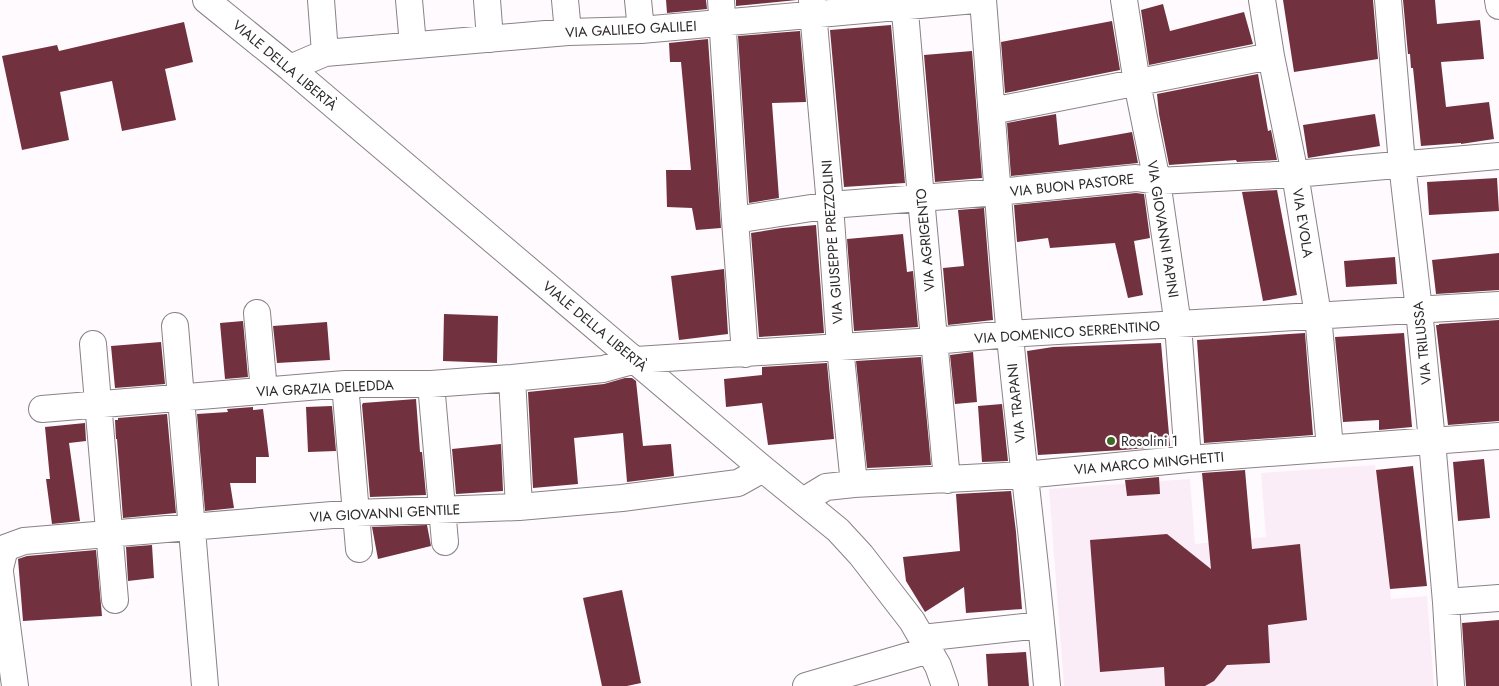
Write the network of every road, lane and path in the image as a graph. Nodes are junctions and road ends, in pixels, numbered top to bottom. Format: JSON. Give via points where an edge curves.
{"nodes":[{"id":1,"x":206,"y":0,"type":"edge"},
{"id":2,"x":321,"y":0,"type":"edge"},
{"id":3,"x":409,"y":0,"type":"edge"},
{"id":4,"x":487,"y":0,"type":"edge"},
{"id":5,"x":565,"y":0,"type":"edge"},
{"id":6,"x":638,"y":0,"type":"edge"},
{"id":7,"x":975,"y":0,"type":"edge"},
{"id":8,"x":983,"y":0,"type":"edge"},
{"id":9,"x":1124,"y":0,"type":"edge"},
{"id":10,"x":1262,"y":0,"type":"edge"},
{"id":11,"x":1388,"y":0,"type":"edge"},
{"id":12,"x":1498,"y":0,"type":"edge"},
{"id":13,"x":904,"y":3,"type":"edge"},
{"id":14,"x":1499,"y":6,"type":"edge"},
{"id":15,"x":813,"y":7,"type":"edge"},
{"id":16,"x":721,"y":12,"type":"edge"},
{"id":17,"x":640,"y":30,"type":"junction"},
{"id":18,"x":568,"y":32,"type":"junction"},
{"id":19,"x":490,"y":39,"type":"junction"},
{"id":20,"x":413,"y":45,"type":"junction"},
{"id":21,"x":325,"y":53,"type":"junction"},
{"id":22,"x":1271,"y":56,"type":"junction"},
{"id":23,"x":290,"y":68,"type":"junction"},
{"id":24,"x":1137,"y":82,"type":"junction"},
{"id":25,"x":992,"y":111,"type":"junction"},
{"id":26,"x":1499,"y":156,"type":"edge"},
{"id":27,"x":1402,"y":164,"type":"junction"},
{"id":28,"x":1295,"y":174,"type":"junction"},
{"id":29,"x":1157,"y":181,"type":"junction"},
{"id":30,"x":998,"y":192,"type":"junction"},
{"id":31,"x":920,"y":198,"type":"junction"},
{"id":32,"x":830,"y":206,"type":"junction"},
{"id":33,"x":735,"y":220,"type":"junction"},
{"id":34,"x":1499,"y":305,"type":"edge"},
{"id":35,"x":1419,"y":310,"type":"junction"},
{"id":36,"x":257,"y":314,"type":"dead end"},
{"id":37,"x":1318,"y":315,"type":"junction"},
{"id":38,"x":1178,"y":325,"type":"junction"},
{"id":39,"x":175,"y":326,"type":"dead end"},
{"id":40,"x":1010,"y":334,"type":"junction"},
{"id":41,"x":934,"y":341,"type":"junction"},
{"id":42,"x":93,"y":344,"type":"dead end"},
{"id":43,"x":840,"y":347,"type":"junction"},
{"id":44,"x":745,"y":354,"type":"junction"},
{"id":45,"x":636,"y":360,"type":"junction"},
{"id":46,"x":512,"y":378,"type":"junction"},
{"id":47,"x":345,"y":384,"type":"junction"},
{"id":48,"x":431,"y":384,"type":"junction"},
{"id":49,"x":264,"y":391,"type":"junction"},
{"id":50,"x":181,"y":397,"type":"junction"},
{"id":51,"x":98,"y":404,"type":"junction"},
{"id":52,"x":42,"y":408,"type":"dead end"},
{"id":53,"x":1499,"y":436,"type":"edge"},
{"id":54,"x":1432,"y":441,"type":"junction"},
{"id":55,"x":1330,"y":448,"type":"junction"},
{"id":56,"x":1188,"y":459,"type":"junction"},
{"id":57,"x":763,"y":469,"type":"junction"},
{"id":58,"x":1024,"y":475,"type":"junction"},
{"id":59,"x":947,"y":480,"type":"junction"},
{"id":60,"x":854,"y":484,"type":"junction"},
{"id":61,"x":803,"y":501,"type":"junction"},
{"id":62,"x":519,"y":507,"type":"junction"},
{"id":63,"x":442,"y":511,"type":"junction"},
{"id":64,"x":356,"y":513,"type":"junction"},
{"id":65,"x":192,"y":526,"type":"junction"},
{"id":66,"x":109,"y":533,"type":"junction"},
{"id":67,"x":445,"y":542,"type":"dead end"},
{"id":68,"x":359,"y":549,"type":"dead end"},
{"id":69,"x":2,"y":562,"type":"edge"},
{"id":70,"x":1499,"y":598,"type":"edge"},
{"id":71,"x":115,"y":600,"type":"dead end"},
{"id":72,"x":1446,"y":602,"type":"junction"},
{"id":73,"x":3,"y":620,"type":"edge"},
{"id":74,"x":1041,"y":625,"type":"junction"},
{"id":75,"x":926,"y":644,"type":"junction"},
{"id":76,"x":15,"y":686,"type":"edge"},
{"id":77,"x":205,"y":686,"type":"edge"},
{"id":78,"x":806,"y":686,"type":"edge"},
{"id":79,"x":945,"y":686,"type":"edge"},
{"id":80,"x":1047,"y":686,"type":"edge"},
{"id":81,"x":1451,"y":686,"type":"edge"}],
"edges":[{"from":1,"to":23,"type":"street","name":"VIALE DELLA LIBERTÀ"},
{"from":2,"to":21,"type":"street"},
{"from":3,"to":20,"type":"street"},
{"from":4,"to":19,"type":"street"},
{"from":5,"to":18,"type":"street"},
{"from":6,"to":17,"type":"street"},
{"from":7,"to":13,"type":"street","name":"VIA GALILEO GALILEI"},
{"from":8,"to":25,"type":"street","name":"VIA TRAPANI"},
{"from":9,"to":24,"type":"street","name":"VIA GIOVANNI PAPINI"},
{"from":10,"to":22,"type":"street","name":"VIA EVOLA"},
{"from":11,"to":27,"type":"street","name":"VIA TRILUSSA"},
{"from":12,"to":14,"type":"street"},
{"from":13,"to":15,"type":"street","name":"VIA GALILEO GALILEI"},
{"from":13,"to":31,"type":"street","name":"VIA AGRIGENTO"},
{"from":15,"to":16,"type":"street","name":"VIA GALILEO GALILEI"},
{"from":15,"to":32,"type":"street","name":"VIA GIUSEPPE PREZZOLINI"},
{"from":16,"to":17,"type":"street","name":"VIA GALILEO GALILEI"},
{"from":16,"to":33,"type":"street"},
{"from":17,"to":18,"type":"street","name":"VIA GALILEO GALILEI"},
{"from":18,"to":19,"type":"street","name":"VIA GALILEO GALILEI"},
{"from":19,"to":20,"type":"street","name":"VIA GALILEO GALILEI"},
{"from":20,"to":21,"type":"street","name":"VIA GALILEO GALILEI"},
{"from":21,"to":23,"type":"street","name":"VIA GALILEO GALILEI"},
{"from":22,"to":24,"type":"street"},
{"from":22,"to":28,"type":"street","name":"VIA EVOLA"},
{"from":23,"to":45,"type":"street","name":"VIALE DELLA LIBERTÀ"},
{"from":24,"to":25,"type":"street"},
{"from":24,"to":29,"type":"street","name":"VIA GIOVANNI PAPINI"},
{"from":25,"to":30,"type":"street","name":"VIA TRAPANI"},
{"from":26,"to":27,"type":"street","name":"VIA BUON PASTORE"},
{"from":27,"to":28,"type":"street","name":"VIA BUON PASTORE"},
{"from":27,"to":35,"type":"street","name":"VIA TRILUSSA"},
{"from":28,"to":29,"type":"street","name":"VIA BUON PASTORE"},
{"from":28,"to":37,"type":"street","name":"VIA EVOLA"},
{"from":29,"to":30,"type":"street","name":"VIA BUON PASTORE","via":[[1136,178]]},
{"from":29,"to":38,"type":"street","name":"VIA GIOVANNI PAPINI"},
{"from":30,"to":31,"type":"street","name":"VIA BUON PASTORE"},
{"from":30,"to":40,"type":"street","name":"VIA TRAPANI"},
{"from":31,"to":32,"type":"street","name":"VIA BUON PASTORE"},
{"from":31,"to":41,"type":"street","name":"VIA AGRIGENTO"},
{"from":32,"to":33,"type":"street","name":"VIA BUON PASTORE"},
{"from":32,"to":43,"type":"street","name":"VIA GIUSEPPE PREZZOLINI"},
{"from":33,"to":44,"type":"street"},
{"from":34,"to":35,"type":"street","name":"VIA DOMENICO SERRENTINO"},
{"from":35,"to":37,"type":"street","name":"VIA DOMENICO SERRENTINO"},
{"from":35,"to":54,"type":"street","name":"VIA TRILUSSA"},
{"from":36,"to":49,"type":"street"},
{"from":37,"to":38,"type":"street","name":"VIA DOMENICO SERRENTINO"},
{"from":37,"to":55,"type":"street","name":"VIA EVOLA"},
{"from":38,"to":40,"type":"street","name":"VIA DOMENICO SERRENTINO"},
{"from":38,"to":56,"type":"street","name":"VIA GIOVANNI PAPINI"},
{"from":39,"to":50,"type":"street"},
{"from":40,"to":41,"type":"street","name":"VIA DOMENICO SERRENTINO"},
{"from":40,"to":58,"type":"street","name":"VIA TRAPANI"},
{"from":41,"to":43,"type":"street","name":"VIA DOMENICO SERRENTINO"},
{"from":41,"to":59,"type":"street","name":"VIA AGRIGENTO"},
{"from":42,"to":51,"type":"street"},
{"from":43,"to":44,"type":"street","name":"VIA DOMENICO SERRENTINO"},
{"from":43,"to":60,"type":"street","name":"VIA GIUSEPPE PREZZOLINI"},
{"from":44,"to":45,"type":"street","name":"VIA DOMENICO SERRENTINO"},
{"from":45,"to":46,"type":"street","name":"VIA GRAZIA DELEDDA","via":[[603,369]]},
{"from":45,"to":57,"type":"street","name":"VIALE DELLA LIBERTÀ"},
{"from":46,"to":48,"type":"street","name":"VIA GRAZIA DELEDDA"},
{"from":46,"to":62,"type":"street"},
{"from":47,"to":48,"type":"street","name":"VIA GRAZIA DELEDDA"},
{"from":47,"to":49,"type":"street","name":"VIA GRAZIA DELEDDA"},
{"from":47,"to":64,"type":"street"},
{"from":48,"to":63,"type":"street"},
{"from":49,"to":50,"type":"street","name":"VIA GRAZIA DELEDDA"},
{"from":50,"to":51,"type":"street","name":"VIA GRAZIA DELEDDA"},
{"from":50,"to":65,"type":"street"},
{"from":51,"to":52,"type":"street","name":"VIA GRAZIA DELEDDA"},
{"from":51,"to":66,"type":"street"},
{"from":53,"to":54,"type":"street","name":"VIA MARCO MINGHETTI"},
{"from":54,"to":55,"type":"street","name":"VIA MARCO MINGHETTI"},
{"from":54,"to":72,"type":"street","name":"VIA TRILUSSA"},
{"from":55,"to":56,"type":"street","name":"VIA MARCO MINGHETTI"},
{"from":56,"to":58,"type":"street","name":"VIA MARCO MINGHETTI"},
{"from":57,"to":61,"type":"street","name":"VIALE DELLA LIBERTÀ"},
{"from":57,"to":62,"type":"street","name":"VIA GIOVANNI GENTILE","via":[[738,483]]},
{"from":58,"to":59,"type":"street","name":"VIA MARCO MINGHETTI"},
{"from":58,"to":74,"type":"street","name":"VIA TRAPANI"},
{"from":59,"to":60,"type":"street","name":"VIA MARCO MINGHETTI"},
{"from":60,"to":61,"type":"street","name":"VIA MARCO MINGHETTI","via":[[826,487]]},
{"from":61,"to":75,"type":"street","name":"VIALE DELLA LIBERTÀ","via":[[838,530],[861,555]]},
{"from":62,"to":63,"type":"street","name":"VIA GIOVANNI GENTILE"},
{"from":63,"to":64,"type":"street","name":"VIA GIOVANNI GENTILE"},
{"from":63,"to":67,"type":"street"},
{"from":64,"to":65,"type":"street","name":"VIA GIOVANNI GENTILE"},
{"from":64,"to":68,"type":"street"},
{"from":65,"to":66,"type":"street","name":"VIA GIOVANNI GENTILE"},
{"from":65,"to":77,"type":"street"},
{"from":66,"to":69,"type":"street","name":"VIA GIOVANNI GENTILE","via":[[24,541]]},
{"from":66,"to":71,"type":"street"},
{"from":69,"to":73,"type":"street"},
{"from":70,"to":72,"type":"street"},
{"from":72,"to":81,"type":"street","name":"VIA TRILUSSA"},
{"from":73,"to":76,"type":"street"},
{"from":74,"to":75,"type":"street"},
{"from":74,"to":80,"type":"street","name":"VIA TRAPANI"},
{"from":75,"to":78,"type":"street"},
{"from":75,"to":79,"type":"street","name":"VIALE DELLA LIBERTÀ"}]}
